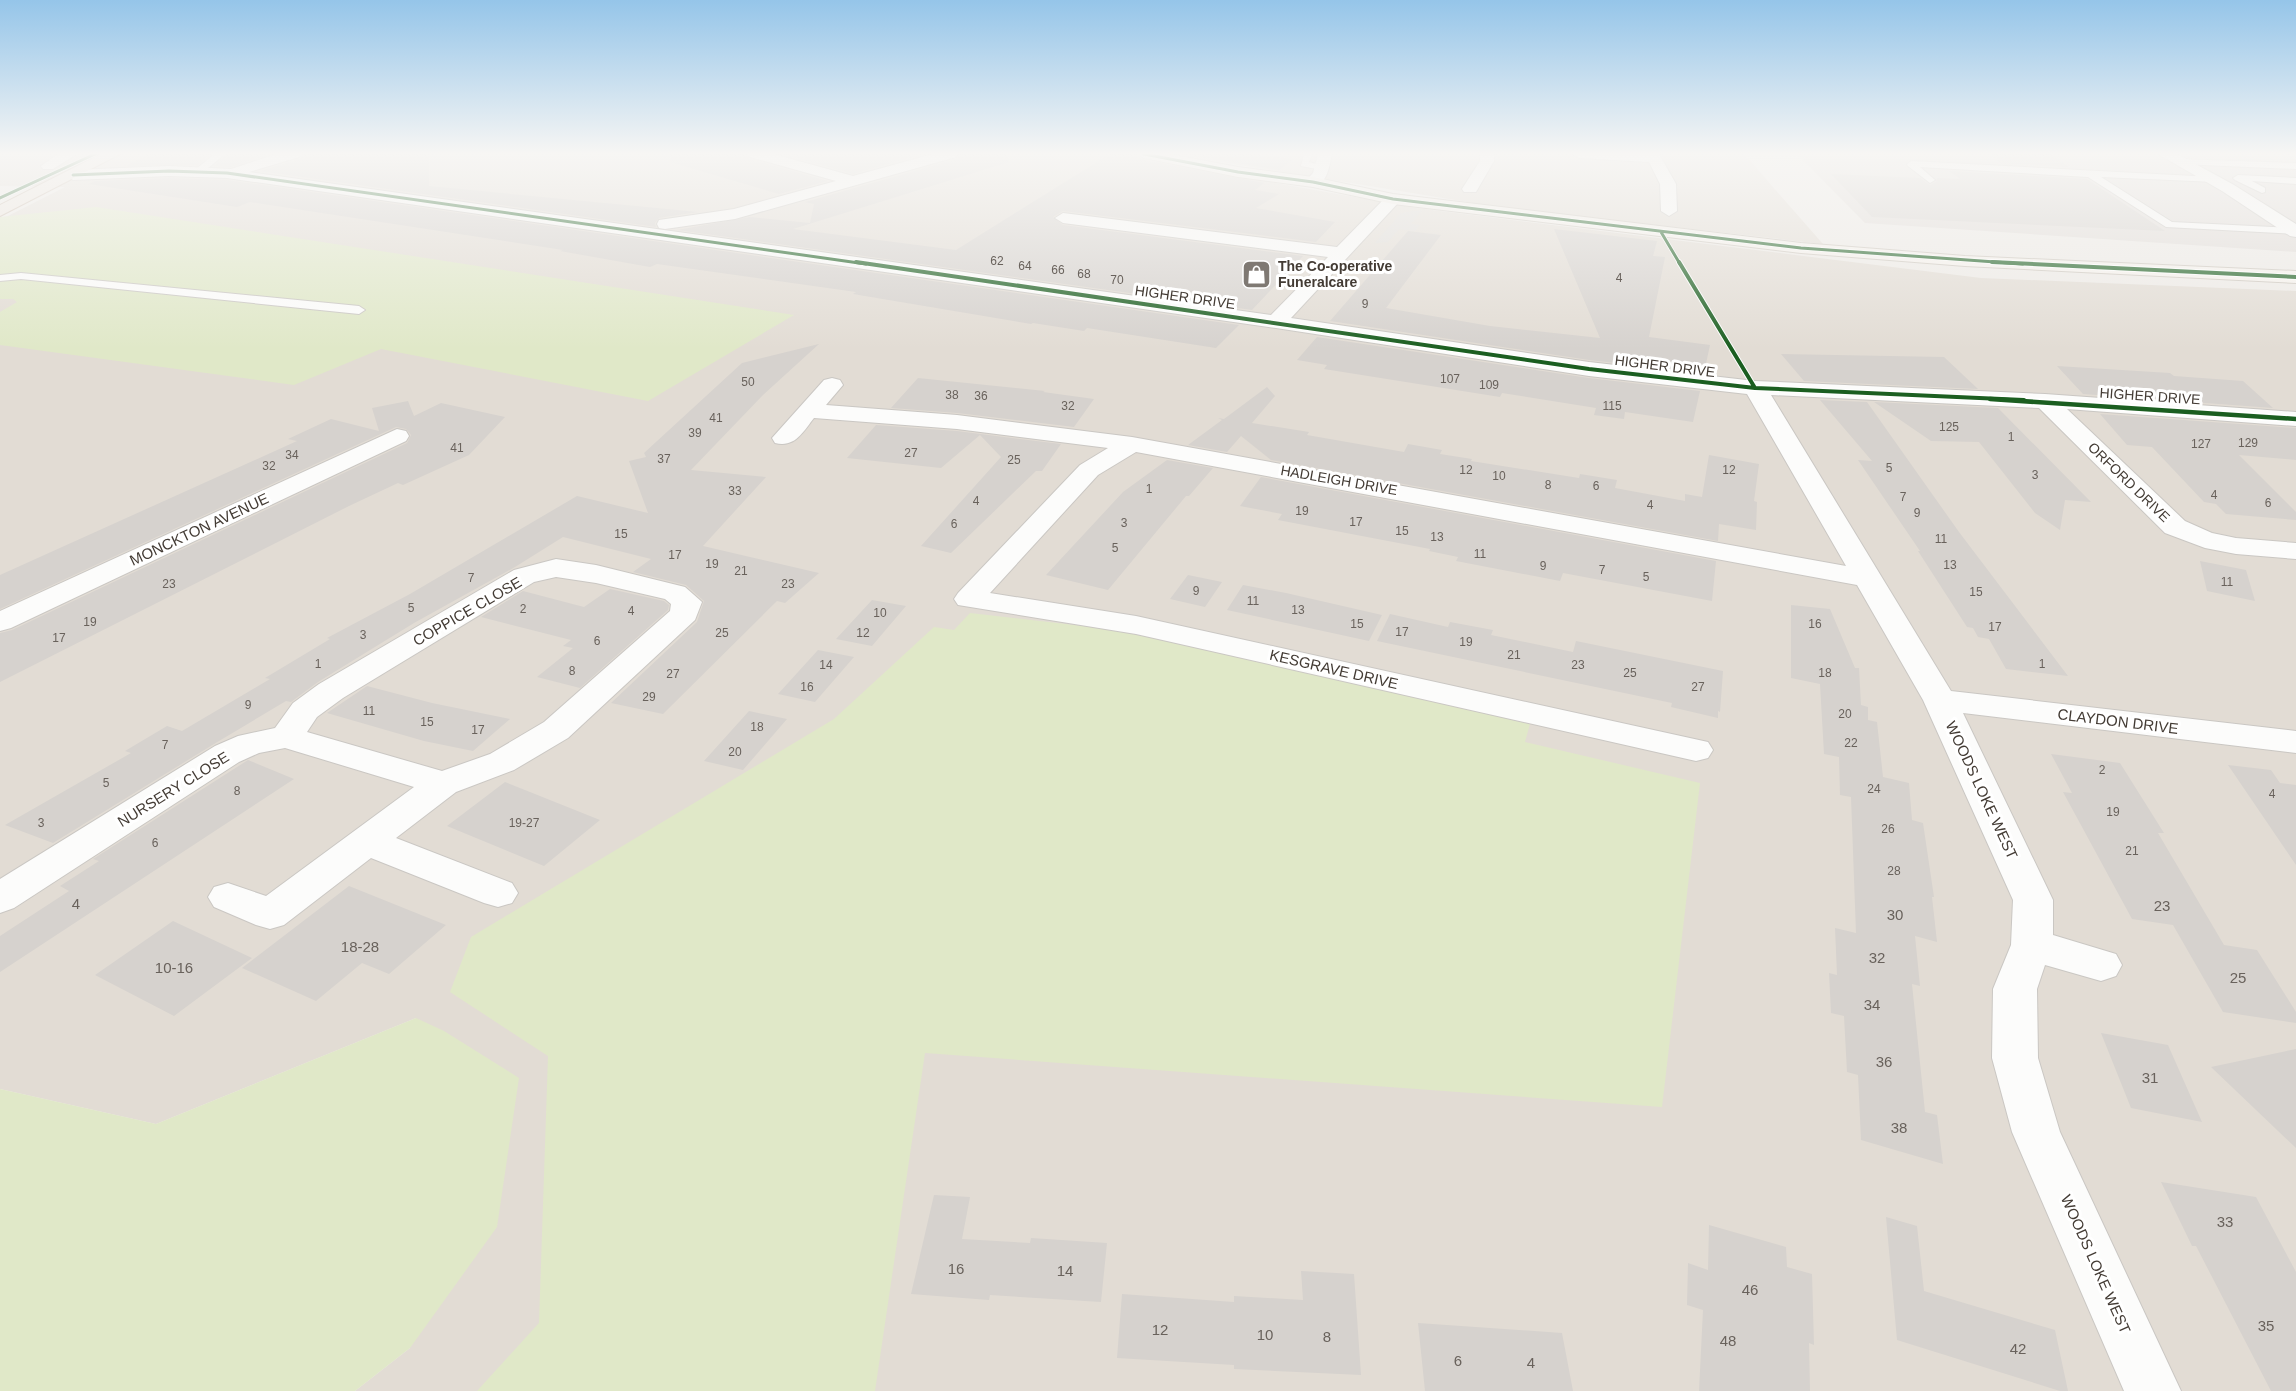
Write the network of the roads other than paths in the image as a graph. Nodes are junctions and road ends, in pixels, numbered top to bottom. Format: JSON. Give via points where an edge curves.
{"nodes":[{"id":1,"x":552,"y":219,"type":"edge"},
{"id":2,"x":709,"y":219,"type":"joint"},
{"id":3,"x":1070,"y":219,"type":"edge"},
{"id":4,"x":1373,"y":219,"type":"edge"},
{"id":5,"x":1554,"y":219,"type":"edge"},
{"id":6,"x":2161,"y":219,"type":"edge"},
{"id":7,"x":2276,"y":219,"type":"edge"},
{"id":8,"x":616,"y":228,"type":"junction"},
{"id":9,"x":2296,"y":232,"type":"edge"},
{"id":10,"x":693,"y":239,"type":"junction"},
{"id":11,"x":1341,"y":253,"type":"junction"},
{"id":12,"x":2296,"y":277,"type":"edge"},
{"id":13,"x":0,"y":278,"type":"edge"},
{"id":14,"x":358,"y":310,"type":"dead end"},
{"id":15,"x":1276,"y":322,"type":"junction"},
{"id":16,"x":832,"y":385,"type":"dead end"},
{"id":17,"x":1755,"y":388,"type":"junction"},
{"id":18,"x":2045,"y":401,"type":"junction"},
{"id":19,"x":808,"y":411,"type":"junction"},
{"id":20,"x":2296,"y":419,"type":"edge"},
{"id":21,"x":397,"y":436,"type":"dead end"},
{"id":22,"x":784,"y":438,"type":"dead end"},
{"id":23,"x":1132,"y":444,"type":"junction"},
{"id":24,"x":2296,"y":551,"type":"edge"},
{"id":25,"x":1866,"y":578,"type":"junction"},
{"id":26,"x":0,"y":622,"type":"edge"},
{"id":27,"x":1940,"y":700,"type":"junction"},
{"id":28,"x":286,"y":738,"type":"junction"},
{"id":29,"x":2296,"y":742,"type":"edge"},
{"id":30,"x":1696,"y":750,"type":"dead end"},
{"id":31,"x":442,"y":784,"type":"junction"},
{"id":32,"x":368,"y":842,"type":"junction"},
{"id":33,"x":498,"y":894,"type":"dead end"},
{"id":34,"x":228,"y":897,"type":"dead end"},
{"id":35,"x":0,"y":898,"type":"edge"},
{"id":36,"x":2032,"y":945,"type":"junction"},
{"id":37,"x":2101,"y":965,"type":"dead end"},
{"id":38,"x":2153,"y":1391,"type":"edge"}],
"edges":[{"from":1,"to":8,"type":"street","name":"HIGHER DRIVE"},
{"from":2,"to":8,"type":"street"},
{"from":2,"to":10,"type":"street","via":[[698,227]]},
{"from":3,"to":11,"type":"street"},
{"from":4,"to":11,"type":"street"},
{"from":5,"to":12,"type":"main road","via":[[1894,257]]},
{"from":6,"to":9,"type":"lane","via":[[2170,225]]},
{"from":7,"to":9,"type":"street"},
{"from":8,"to":10,"type":"street","name":"HIGHER DRIVE"},
{"from":10,"to":15,"type":"street","name":"HIGHER DRIVE"},
{"from":11,"to":15,"type":"street"},
{"from":13,"to":14,"type":"lane","via":[[21,276]]},
{"from":15,"to":17,"type":"street","name":"HIGHER DRIVE","via":[[1589,369]]},
{"from":16,"to":19,"type":"street"},
{"from":17,"to":18,"type":"street","name":"HIGHER DRIVE"},
{"from":17,"to":25,"type":"street","name":"WOODS LOKE WEST"},
{"from":18,"to":20,"type":"street","name":"HIGHER DRIVE"},
{"from":18,"to":24,"type":"street","name":"ORFORD DRIVE","via":[[2175,527],[2215,542]]},
{"from":19,"to":22,"type":"street"},
{"from":19,"to":23,"type":"street","name":"HADLEIGH DRIVE","via":[[957,422]]},
{"from":21,"to":26,"type":"street","name":"MONCKTON AVENUE"},
{"from":23,"to":25,"type":"street","name":"HADLEIGH DRIVE"},
{"from":23,"to":30,"type":"street","name":"KESGRAVE DRIVE","via":[[1089,470],[961,607],[1136,625]]},
{"from":25,"to":27,"type":"street","name":"WOODS LOKE WEST"},
{"from":27,"to":29,"type":"street","name":"CLAYDON DRIVE"},
{"from":27,"to":36,"type":"street","name":"WOODS LOKE WEST","via":[[2033,900]]},
{"from":28,"to":31,"type":"street","name":"NURSERY CLOSE"},
{"from":28,"to":31,"type":"street","name":"COPPICE CLOSE","via":[[304,710],[331,691],[524,576],[558,562],[675,593],[687,602],[684,614],[556,730],[502,762]]},
{"from":28,"to":35,"type":"street","name":"NURSERY CLOSE","via":[[250,744],[227,754]]},
{"from":31,"to":32,"type":"street"},
{"from":32,"to":33,"type":"street"},
{"from":32,"to":34,"type":"street","via":[[270,914]]},
{"from":36,"to":37,"type":"street"},
{"from":36,"to":38,"type":"street","name":"WOODS LOKE WEST","via":[[2015,989],[2015,1058],[2036,1132]]}]}
